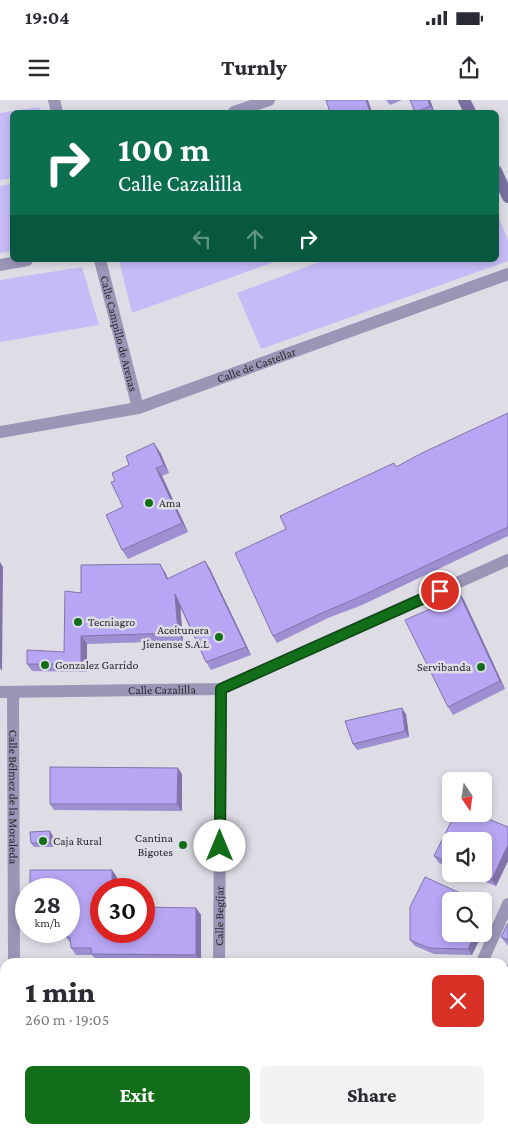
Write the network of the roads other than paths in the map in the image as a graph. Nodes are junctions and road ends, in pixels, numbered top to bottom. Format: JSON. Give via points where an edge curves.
{"nodes":[{"id":1,"x":269,"y":100,"type":"edge"},
{"id":2,"x":240,"y":110,"type":"edge"},
{"id":3,"x":499,"y":178,"type":"edge"},
{"id":4,"x":508,"y":197,"type":"edge"},
{"id":5,"x":16,"y":262,"type":"edge"},
{"id":6,"x":101,"y":262,"type":"edge"},
{"id":7,"x":0,"y":265,"type":"edge"},
{"id":8,"x":508,"y":274,"type":"edge"},
{"id":9,"x":138,"y":408,"type":"junction"},
{"id":10,"x":0,"y":432,"type":"edge"},
{"id":11,"x":508,"y":560,"type":"edge"},
{"id":12,"x":221,"y":689,"type":"junction"},
{"id":13,"x":7,"y":692,"type":"edge"},
{"id":14,"x":508,"y":904,"type":"edge"},
{"id":15,"x":14,"y":958,"type":"edge"},
{"id":16,"x":219,"y":958,"type":"edge"},
{"id":17,"x":484,"y":958,"type":"edge"}],
"edges":[{"from":1,"to":2,"type":"street"},
{"from":3,"to":4,"type":"main road"},
{"from":5,"to":7,"type":"street"},
{"from":6,"to":9,"type":"street","name":"Calle Campillo de Arenas"},
{"from":8,"to":9,"type":"street","name":"Calle de Castellar"},
{"from":9,"to":10,"type":"street","name":"Calle de Castellar"},
{"from":11,"to":12,"type":"street","name":"Calle Cazalilla"},
{"from":12,"to":13,"type":"street","name":"Calle Cazalilla"},
{"from":12,"to":16,"type":"street","name":"Calle Begíjar"},
{"from":13,"to":15,"type":"street","name":"Calle Bélmez de la Moraleda"},
{"from":14,"to":17,"type":"street"}]}
